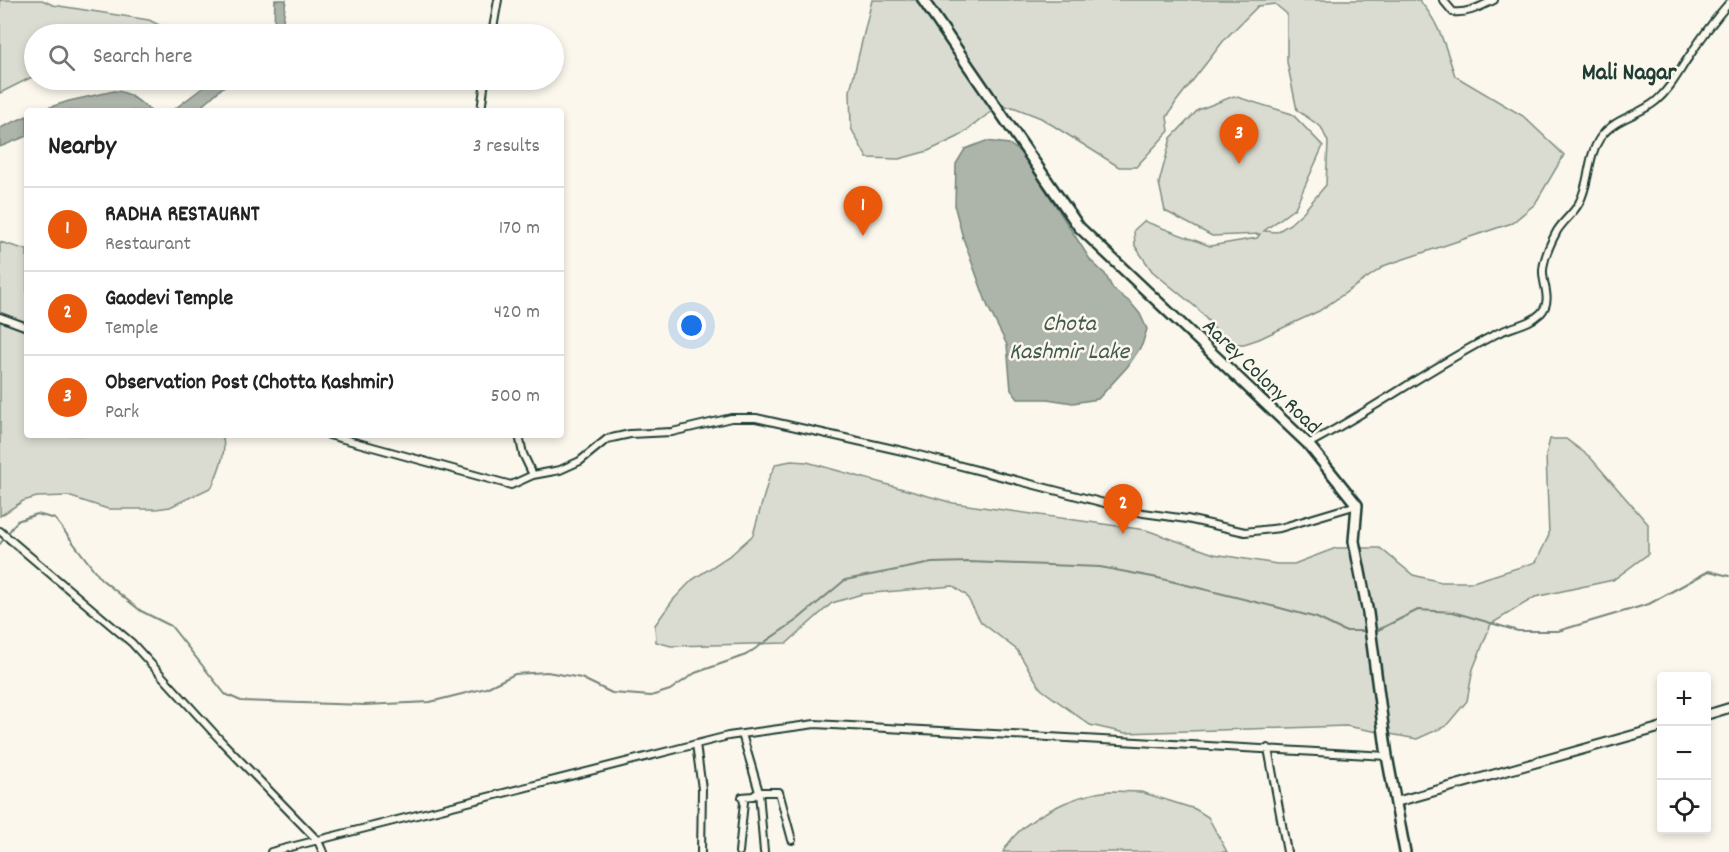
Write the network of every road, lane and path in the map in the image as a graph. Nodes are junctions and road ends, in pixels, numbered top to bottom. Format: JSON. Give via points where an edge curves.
{"nodes":[{"id":1,"x":498,"y":0,"type":"edge"},
{"id":2,"x":923,"y":0,"type":"edge"},
{"id":3,"x":1443,"y":0,"type":"edge"},
{"id":4,"x":1494,"y":0,"type":"edge"},
{"id":5,"x":1729,"y":3,"type":"edge"},
{"id":6,"x":494,"y":24,"type":"edge"},
{"id":7,"x":484,"y":90,"type":"edge"},
{"id":8,"x":481,"y":108,"type":"edge"},
{"id":9,"x":0,"y":317,"type":"edge"},
{"id":10,"x":24,"y":326,"type":"edge"},
{"id":11,"x":340,"y":438,"type":"edge"},
{"id":12,"x":520,"y":438,"type":"edge"},
{"id":13,"x":1308,"y":444,"type":"junction"},
{"id":14,"x":533,"y":475,"type":"junction"},
{"id":15,"x":1357,"y":505,"type":"junction"},
{"id":16,"x":1,"y":532,"type":"edge"},
{"id":17,"x":1729,"y":708,"type":"edge"},
{"id":18,"x":1711,"y":714,"type":"edge"},
{"id":19,"x":1657,"y":728,"type":"edge"},
{"id":20,"x":742,"y":734,"type":"junction"},
{"id":21,"x":696,"y":744,"type":"junction"},
{"id":22,"x":1268,"y":748,"type":"junction"},
{"id":23,"x":1387,"y":756,"type":"junction"},
{"id":24,"x":759,"y":792,"type":"junction"},
{"id":25,"x":1396,"y":802,"type":"junction"},
{"id":26,"x":792,"y":840,"type":"dead end"},
{"id":27,"x":318,"y":841,"type":"junction"},
{"id":28,"x":271,"y":852,"type":"edge"},
{"id":29,"x":323,"y":852,"type":"edge"},
{"id":30,"x":701,"y":852,"type":"edge"},
{"id":31,"x":739,"y":852,"type":"edge"},
{"id":32,"x":764,"y":852,"type":"edge"},
{"id":33,"x":1287,"y":852,"type":"edge"},
{"id":34,"x":1405,"y":852,"type":"edge"}],
"edges":[{"from":1,"to":6,"type":"street"},
{"from":2,"to":13,"type":"main road","name":"Aarey Colony Road","via":[[1079,227]]},
{"from":3,"to":4,"type":"street","via":[[1453,12],[1460,13]]},
{"from":5,"to":13,"type":"street","via":[[1657,100],[1609,127],[1599,139],[1579,203],[1547,253],[1543,269],[1548,297],[1540,315],[1498,333],[1426,373],[1349,423]]},
{"from":7,"to":8,"type":"street"},
{"from":9,"to":10,"type":"street"},
{"from":11,"to":14,"type":"street","via":[[511,485]]},
{"from":12,"to":14,"type":"street"},
{"from":13,"to":15,"type":"main road","name":"Aarey Colony Road"},
{"from":14,"to":15,"type":"street","via":[[580,461],[608,439],[672,432],[731,418],[756,418],[908,452],[1143,513],[1245,532],[1280,528]]},
{"from":15,"to":23,"type":"main road","via":[[1354,541]]},
{"from":16,"to":27,"type":"street","via":[[132,643]]},
{"from":17,"to":18,"type":"street"},
{"from":19,"to":25,"type":"street"},
{"from":20,"to":21,"type":"street"},
{"from":20,"to":22,"type":"street","via":[[815,724]]},
{"from":20,"to":24,"type":"street"},
{"from":21,"to":27,"type":"street"},
{"from":21,"to":30,"type":"street","via":[[702,789]]},
{"from":22,"to":23,"type":"street"},
{"from":22,"to":33,"type":"street"},
{"from":23,"to":25,"type":"main road"},
{"from":24,"to":26,"type":"street","via":[[779,792]]},
{"from":24,"to":31,"type":"street","via":[[742,797]]},
{"from":24,"to":32,"type":"street"},
{"from":25,"to":34,"type":"main road"},
{"from":27,"to":28,"type":"street"},
{"from":27,"to":29,"type":"street"}]}
